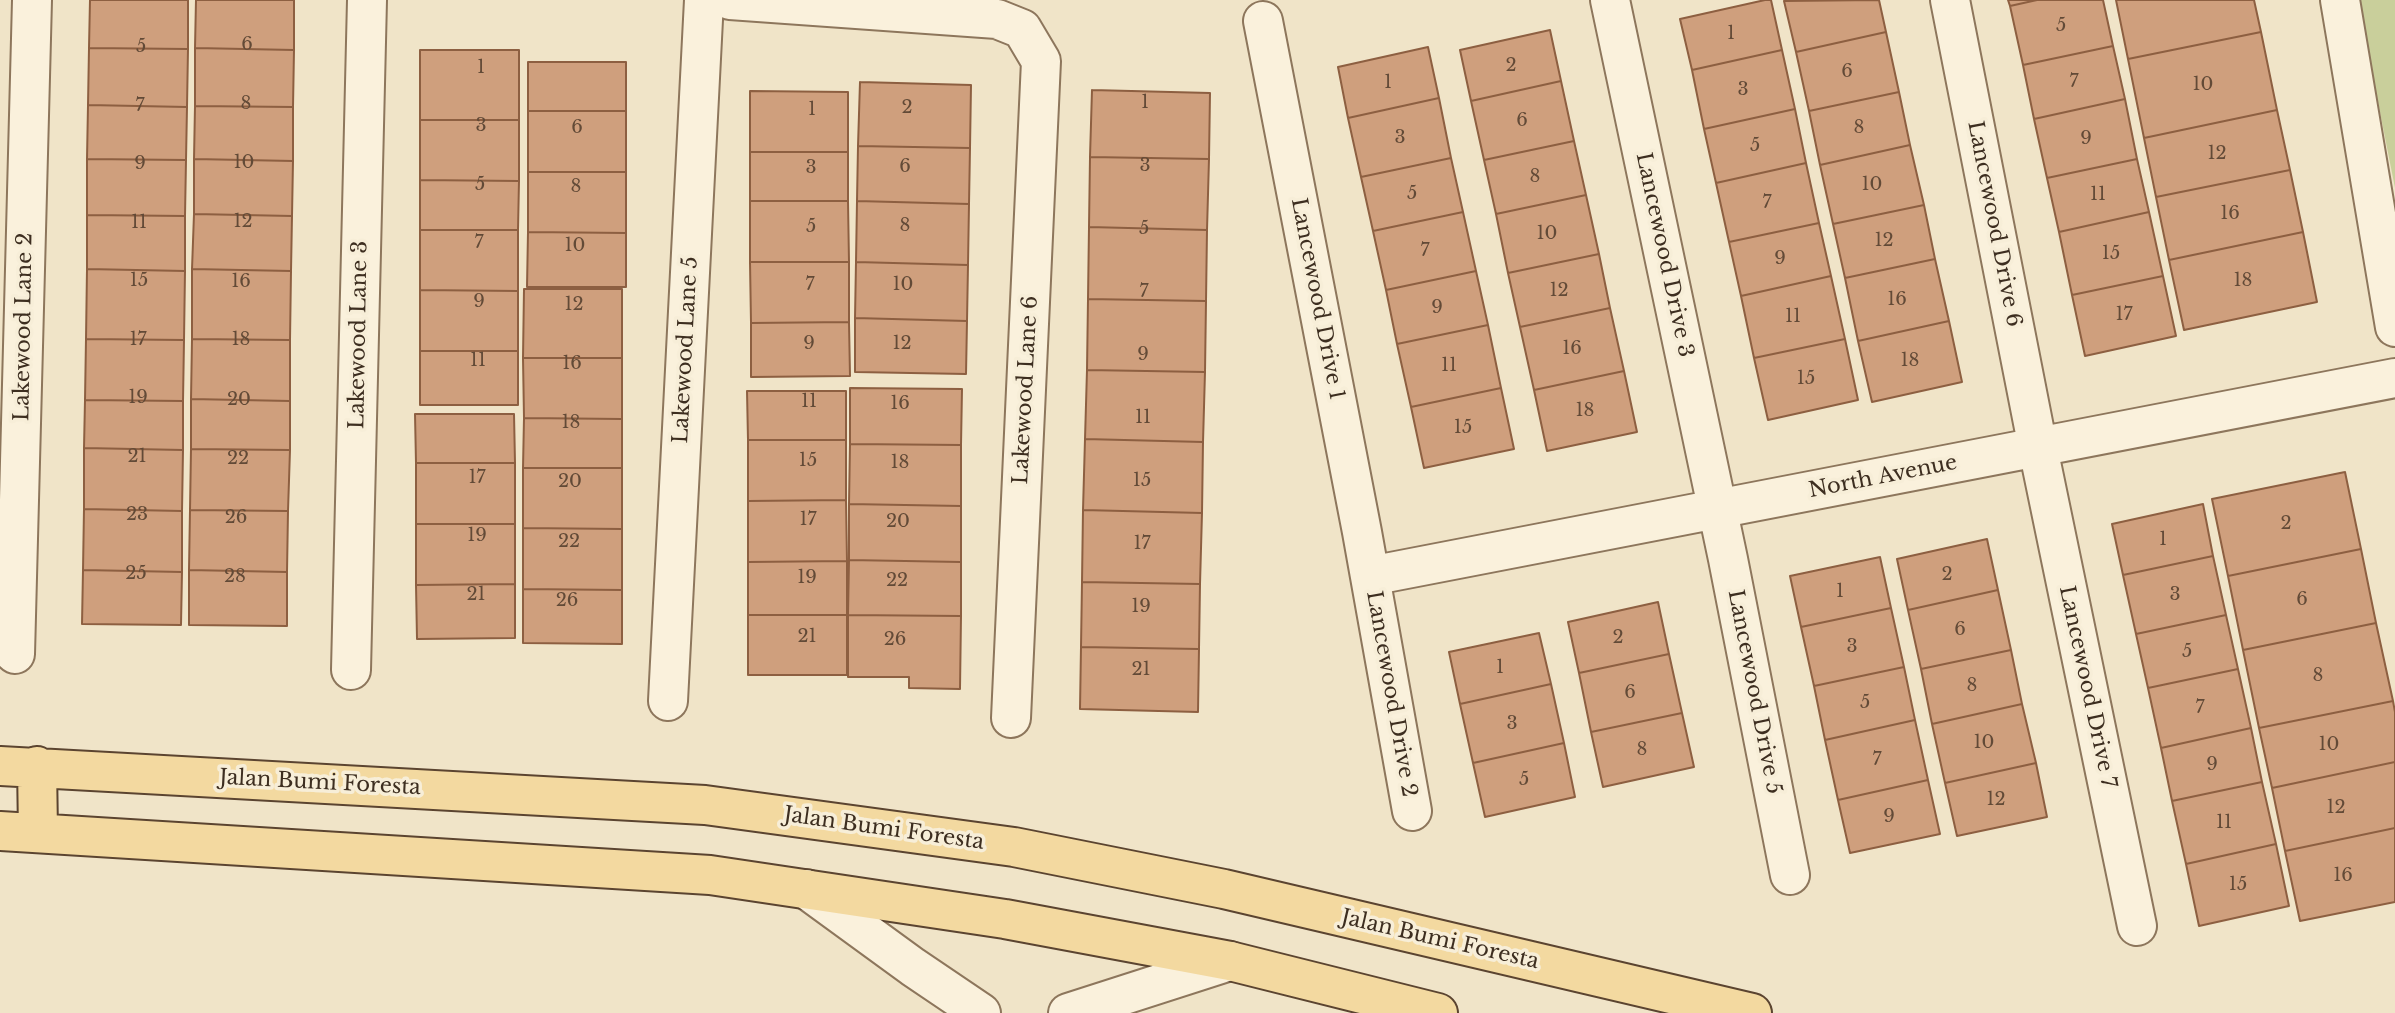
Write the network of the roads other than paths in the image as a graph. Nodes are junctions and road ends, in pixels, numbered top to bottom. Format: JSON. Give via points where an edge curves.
{"nodes":[{"id":1,"x":32,"y":0,"type":"edge"},
{"id":2,"x":368,"y":0,"type":"edge"},
{"id":3,"x":704,"y":0,"type":"edge"},
{"id":4,"x":730,"y":0,"type":"edge"},
{"id":5,"x":1610,"y":0,"type":"edge"},
{"id":6,"x":1950,"y":0,"type":"edge"},
{"id":7,"x":2340,"y":0,"type":"edge"},
{"id":8,"x":1263,"y":21,"type":"dead end"},
{"id":9,"x":2395,"y":327,"type":"edge"},
{"id":10,"x":2395,"y":378,"type":"edge"},
{"id":11,"x":2038,"y":448,"type":"junction"},
{"id":12,"x":1717,"y":509,"type":"junction"},
{"id":13,"x":1370,"y":576,"type":"junction"},
{"id":14,"x":15,"y":654,"type":"dead end"},
{"id":15,"x":351,"y":670,"type":"dead end"},
{"id":16,"x":668,"y":701,"type":"dead end"},
{"id":17,"x":1011,"y":718,"type":"dead end"},
{"id":18,"x":18,"y":766,"type":"edge"},
{"id":19,"x":1412,"y":811,"type":"dead end"},
{"id":20,"x":0,"y":831,"type":"edge"},
{"id":21,"x":38,"y":832,"type":"junction"},
{"id":22,"x":1790,"y":875,"type":"dead end"},
{"id":23,"x":806,"y":889,"type":"junction"},
{"id":24,"x":2137,"y":926,"type":"dead end"},
{"id":25,"x":1230,"y":961,"type":"junction"},
{"id":26,"x":981,"y":1013,"type":"edge"},
{"id":27,"x":1068,"y":1013,"type":"edge"},
{"id":28,"x":1438,"y":1013,"type":"edge"},
{"id":29,"x":1752,"y":1013,"type":"edge"}],
"edges":[{"from":1,"to":14,"type":"street","name":"Lakewood Lane 2"},
{"from":2,"to":15,"type":"street","name":"Lakewood Lane 3"},
{"from":3,"to":16,"type":"street","name":"Lakewood Lane 5"},
{"from":4,"to":17,"type":"street","name":"Lakewood Lane 6","via":[[997,19],[1022,29],[1041,61]]},
{"from":5,"to":12,"type":"street","name":"Lancewood Drive 3"},
{"from":6,"to":11,"type":"street","name":"Lancewood Drive 6"},
{"from":7,"to":9,"type":"street"},
{"from":8,"to":13,"type":"street","name":"Lancewood Drive 1"},
{"from":10,"to":11,"type":"street","name":"North Avenue"},
{"from":11,"to":12,"type":"street","name":"North Avenue"},
{"from":11,"to":24,"type":"street","name":"Lancewood Drive 7"},
{"from":12,"to":13,"type":"street","name":"North Avenue"},
{"from":12,"to":22,"type":"street","name":"Lancewood Drive 5"},
{"from":13,"to":19,"type":"street","name":"Lancewood Drive 2"},
{"from":18,"to":21,"type":"main road"},
{"from":18,"to":29,"type":"main road","name":"Jalan Bumi Foresta","via":[[705,805],[1014,847],[1224,889]]},
{"from":20,"to":21,"type":"main road"},
{"from":21,"to":23,"type":"main road","via":[[710,875]]},
{"from":23,"to":25,"type":"main road","via":[[1005,919]]},
{"from":23,"to":26,"type":"street"},
{"from":25,"to":27,"type":"street"},
{"from":25,"to":28,"type":"main road"}]}
